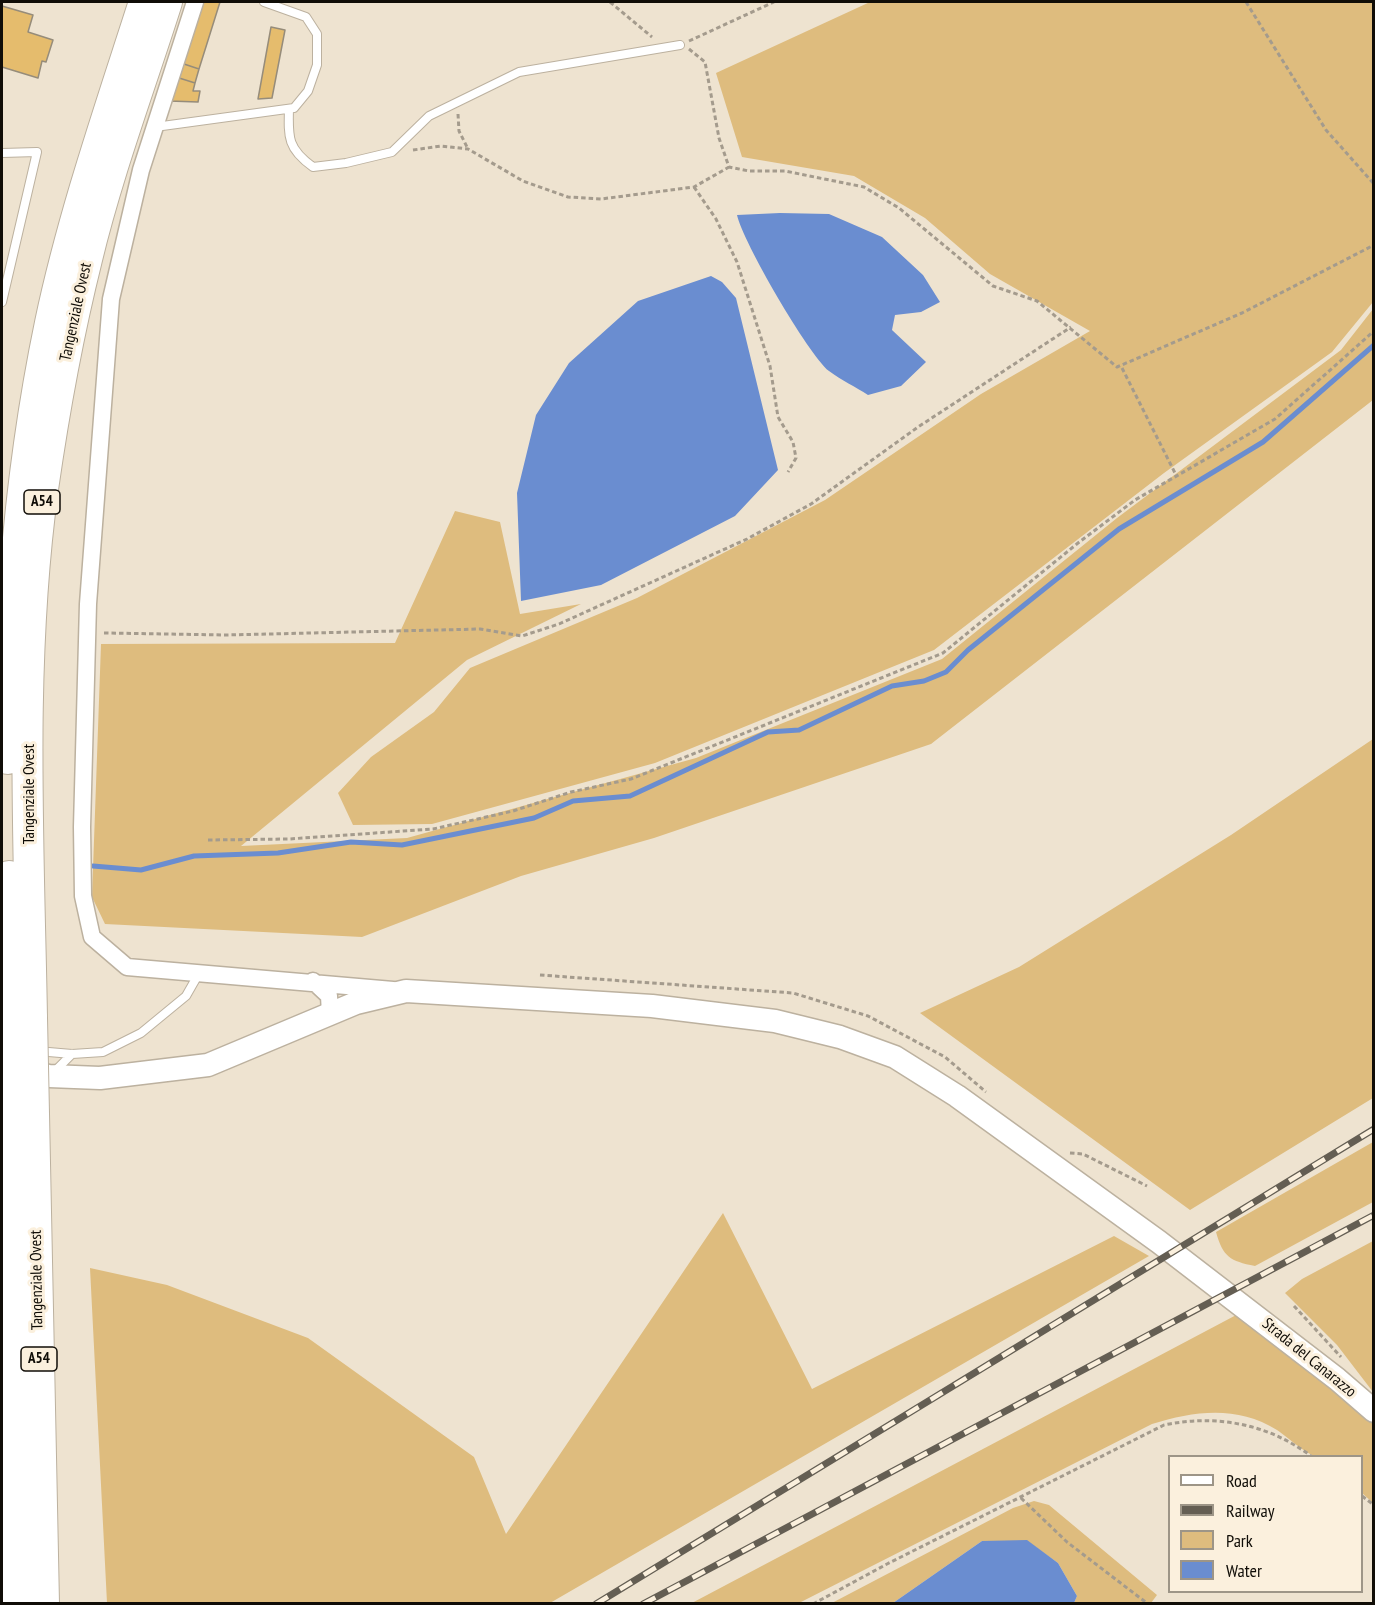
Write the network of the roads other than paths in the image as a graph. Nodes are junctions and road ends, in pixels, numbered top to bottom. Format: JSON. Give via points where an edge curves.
{"nodes":[{"id":1,"x":144,"y":2,"type":"edge"},
{"id":2,"x":167,"y":2,"type":"edge"},
{"id":3,"x":195,"y":2,"type":"edge"},
{"id":4,"x":264,"y":2,"type":"edge"},
{"id":5,"x":680,"y":45,"type":"road end"},
{"id":6,"x":289,"y":109,"type":"junction"},
{"id":7,"x":154,"y":127,"type":"junction"},
{"id":8,"x":2,"y":153,"type":"edge"},
{"id":9,"x":2,"y":302,"type":"edge"},
{"id":10,"x":198,"y":975,"type":"junction"},
{"id":11,"x":313,"y":981,"type":"junction"},
{"id":12,"x":406,"y":991,"type":"junction"},
{"id":13,"x":330,"y":1014,"type":"junction"},
{"id":14,"x":21,"y":1016,"type":"junction"},
{"id":15,"x":2,"y":1049,"type":"edge"},
{"id":16,"x":72,"y":1054,"type":"junction"},
{"id":17,"x":2,"y":1069,"type":"edge"},
{"id":18,"x":49,"y":1076,"type":"junction"},
{"id":19,"x":23,"y":1113,"type":"junction"},
{"id":20,"x":1374,"y":1411,"type":"edge"},
{"id":21,"x":18,"y":1604,"type":"edge"},
{"id":22,"x":44,"y":1604,"type":"edge"}],
"edges":[{"from":1,"to":14,"type":"highway","name":"Tangenziale Ovest","number":"A54","via":[[71,236],[48,333],[22,485],[14,558],[8,708]]},
{"from":2,"to":14,"type":"highway","name":"Tangenziale Ovest","number":"A54","via":[[87,258],[43,490],[30,635],[29,841]]},
{"from":3,"to":7,"type":"street"},
{"from":4,"to":6,"type":"lane","via":[[306,17],[317,34],[316,65],[308,91]]},
{"from":5,"to":6,"type":"lane","via":[[519,72],[429,116],[392,152],[346,163],[313,167],[297,155],[288,136]]},
{"from":6,"to":7,"type":"lane"},
{"from":7,"to":10,"type":"street","via":[[111,299],[87,633],[83,896],[92,937],[127,968]]},
{"from":8,"to":9,"type":"lane","via":[[37,152]]},
{"from":10,"to":11,"type":"street"},
{"from":10,"to":16,"type":"lane","via":[[186,996],[141,1033],[103,1053]]},
{"from":11,"to":12,"type":"street"},
{"from":11,"to":13,"type":"street","via":[[329,996]]},
{"from":12,"to":13,"type":"street","name":"Strada del Canarazzo"},
{"from":12,"to":20,"type":"street","name":"Strada del Canarazzo","via":[[652,1006],[775,1021],[840,1037],[895,1057],[957,1095],[1244,1306]]},
{"from":13,"to":18,"type":"street","name":"Strada del Canarazzo","via":[[208,1065],[100,1078]]},
{"from":14,"to":19,"type":"highway","name":"Tangenziale Ovest","number":"A54","bridge":true},
{"from":15,"to":16,"type":"lane"},
{"from":16,"to":18,"type":"lane"},
{"from":17,"to":18,"type":"street","name":"Strada del Canarazzo"},
{"from":19,"to":21,"type":"highway","name":"Tangenziale Ovest","number":"A54"},
{"from":19,"to":22,"type":"highway","name":"Tangenziale Ovest","number":"A54"}]}
